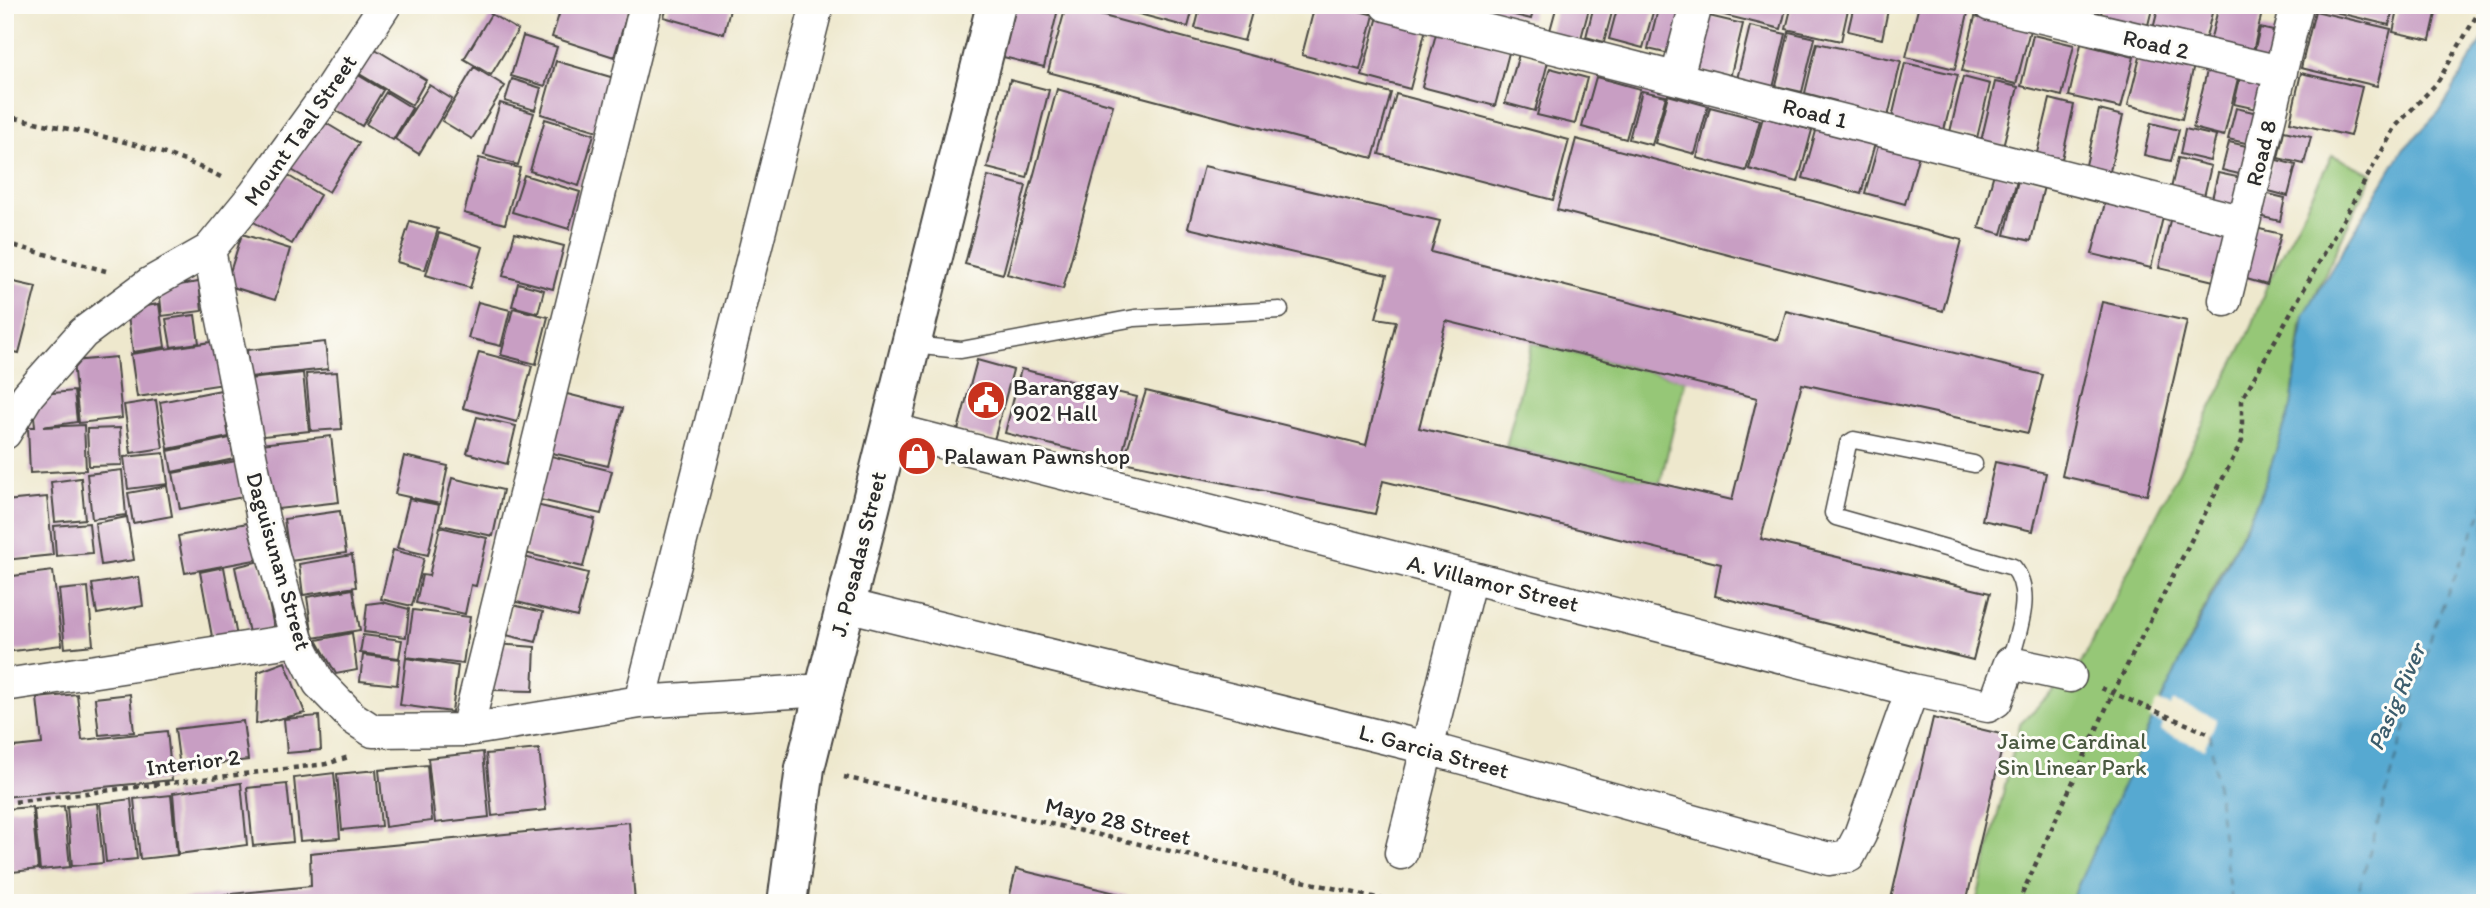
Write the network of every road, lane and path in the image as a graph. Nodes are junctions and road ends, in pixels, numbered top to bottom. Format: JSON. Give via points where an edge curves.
{"nodes":[{"id":1,"x":385,"y":5,"type":"edge"},
{"id":2,"x":646,"y":5,"type":"edge"},
{"id":3,"x":817,"y":5,"type":"edge"},
{"id":4,"x":996,"y":5,"type":"edge"},
{"id":5,"x":1386,"y":5,"type":"edge"},
{"id":6,"x":1696,"y":5,"type":"edge"},
{"id":7,"x":1990,"y":5,"type":"edge"},
{"id":8,"x":2297,"y":5,"type":"edge"},
{"id":9,"x":2483,"y":5,"type":"edge"},
{"id":10,"x":2281,"y":72,"type":"junction"},
{"id":11,"x":1677,"y":77,"type":"junction"},
{"id":12,"x":5,"y":116,"type":"edge"},
{"id":13,"x":255,"y":194,"type":"junction"},
{"id":14,"x":2244,"y":222,"type":"junction"},
{"id":15,"x":5,"y":243,"type":"edge"},
{"id":16,"x":209,"y":250,"type":"junction"},
{"id":17,"x":149,"y":284,"type":"junction"},
{"id":18,"x":2225,"y":300,"type":"dead end"},
{"id":19,"x":1280,"y":310,"type":"dead end"},
{"id":20,"x":910,"y":345,"type":"junction"},
{"id":21,"x":890,"y":429,"type":"junction"},
{"id":22,"x":5,"y":433,"type":"edge"},
{"id":23,"x":1974,"y":464,"type":"dead end"},
{"id":24,"x":1470,"y":577,"type":"junction"},
{"id":25,"x":846,"y":605,"type":"junction"},
{"id":26,"x":297,"y":640,"type":"junction"},
{"id":27,"x":2010,"y":663,"type":"junction"},
{"id":28,"x":2070,"y":676,"type":"joint"},
{"id":29,"x":5,"y":685,"type":"edge"},
{"id":30,"x":824,"y":690,"type":"junction"},
{"id":31,"x":1912,"y":690,"type":"junction"},
{"id":32,"x":2113,"y":693,"type":"junction"},
{"id":33,"x":640,"y":702,"type":"junction"},
{"id":34,"x":467,"y":730,"type":"junction"},
{"id":35,"x":373,"y":731,"type":"junction"},
{"id":36,"x":2210,"y":734,"type":"dead end"},
{"id":37,"x":1427,"y":748,"type":"junction"},
{"id":38,"x":842,"y":776,"type":"dead end"},
{"id":39,"x":5,"y":803,"type":"edge"},
{"id":40,"x":1401,"y":853,"type":"dead end"},
{"id":41,"x":787,"y":903,"type":"edge"},
{"id":42,"x":1399,"y":903,"type":"edge"},
{"id":43,"x":2018,"y":903,"type":"edge"}],
"edges":[{"from":1,"to":13,"type":"street","name":"Mount Taal Street"},
{"from":2,"to":34,"type":"street"},
{"from":3,"to":33,"type":"street"},
{"from":4,"to":20,"type":"street","name":"J. Posadas Street"},
{"from":5,"to":11,"type":"street","name":"Road 1"},
{"from":6,"to":11,"type":"street"},
{"from":7,"to":10,"type":"street","name":"Road 2"},
{"from":8,"to":10,"type":"street","name":"Road 8"},
{"from":9,"to":32,"type":"path","via":[[2437,83],[2396,126],[2242,399],[2242,441]]},
{"from":10,"to":14,"type":"street","name":"Road 8"},
{"from":11,"to":14,"type":"street","name":"Road 1"},
{"from":12,"to":13,"type":"path","via":[[136,143],[185,159]]},
{"from":13,"to":16,"type":"street","name":"Mount Taal Street"},
{"from":14,"to":18,"type":"street","name":"Road 8"},
{"from":15,"to":17,"type":"path"},
{"from":16,"to":17,"type":"street"},
{"from":16,"to":26,"type":"street","name":"Daguisunan Street","via":[[263,519]]},
{"from":17,"to":22,"type":"street","via":[[83,333],[28,396]]},
{"from":19,"to":20,"type":"lane","via":[[1135,318],[961,350]]},
{"from":20,"to":21,"type":"street","name":"J. Posadas Street"},
{"from":21,"to":24,"type":"street","name":"A. Villamor Street"},
{"from":21,"to":25,"type":"street","name":"J. Posadas Street"},
{"from":23,"to":27,"type":"lane","via":[[1854,440],[1848,444],[1833,513],[2013,567],[2022,578],[2024,604]]},
{"from":24,"to":31,"type":"street","name":"A. Villamor Street"},
{"from":24,"to":37,"type":"street"},
{"from":25,"to":30,"type":"street","name":"J. Posadas Street"},
{"from":25,"to":37,"type":"street","name":"L. Garcia Street"},
{"from":26,"to":29,"type":"street"},
{"from":26,"to":35,"type":"street","name":"Daguisunan Street","via":[[319,683],[353,718]]},
{"from":27,"to":28,"type":"street"},
{"from":27,"to":31,"type":"street","name":"A. Villamor Street","via":[[1996,701],[1988,706]]},
{"from":28,"to":32,"type":"path"},
{"from":30,"to":33,"type":"street"},
{"from":30,"to":41,"type":"street","name":"J. Posadas Street","via":[[804,768]]},
{"from":31,"to":37,"type":"street","name":"L. Garcia Street","via":[[1860,835],[1849,856],[1829,859]]},
{"from":32,"to":36,"type":"path"},
{"from":32,"to":43,"type":"path"},
{"from":33,"to":34,"type":"street"},
{"from":34,"to":35,"type":"street"},
{"from":35,"to":39,"type":"path","name":"Interior 2","via":[[353,755],[327,764]]},
{"from":37,"to":40,"type":"street"},
{"from":38,"to":42,"type":"path","name":"Mayo 28 Street"}]}
